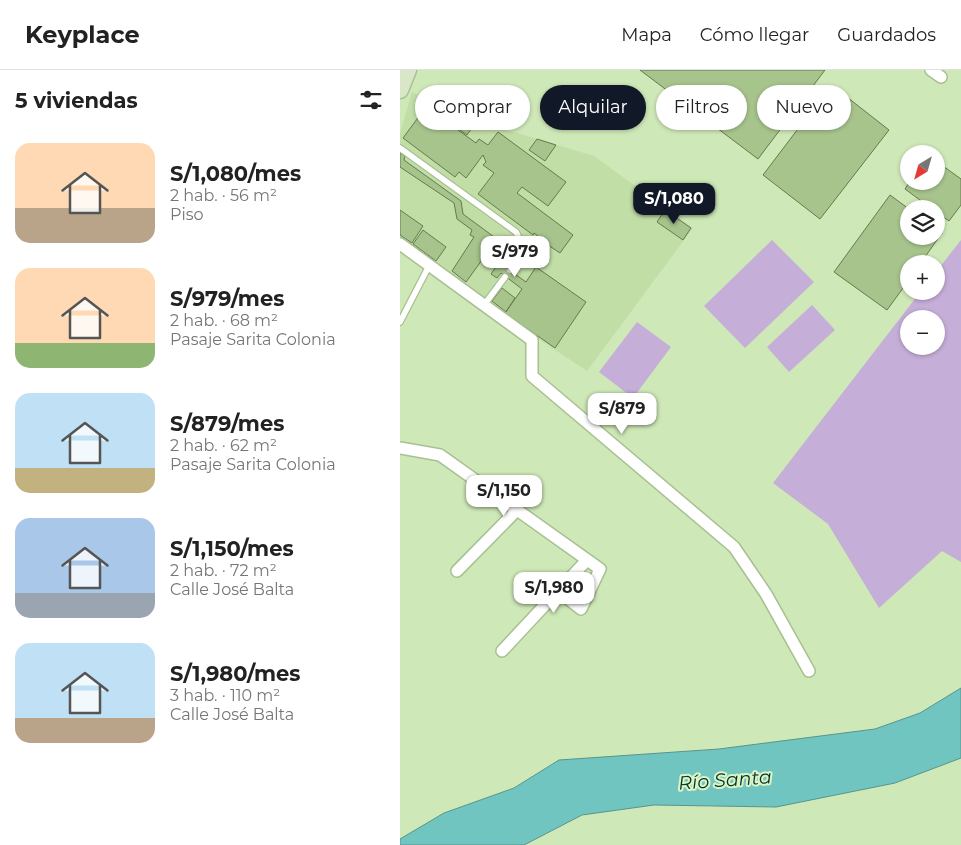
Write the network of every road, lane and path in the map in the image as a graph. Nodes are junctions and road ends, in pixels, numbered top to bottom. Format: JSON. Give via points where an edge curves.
{"nodes":[{"id":1,"x":408,"y":70,"type":"edge"},
{"id":2,"x":931,"y":70,"type":"edge"},
{"id":3,"x":940,"y":77,"type":"dead end"},
{"id":4,"x":400,"y":90,"type":"edge"},
{"id":5,"x":400,"y":148,"type":"edge"},
{"id":6,"x":400,"y":244,"type":"edge"},
{"id":7,"x":430,"y":264,"type":"junction"},
{"id":8,"x":510,"y":270,"type":"dead end"},
{"id":9,"x":505,"y":277,"type":"dead end"},
{"id":10,"x":484,"y":305,"type":"junction"},
{"id":11,"x":400,"y":322,"type":"edge"},
{"id":12,"x":400,"y":448,"type":"edge"},
{"id":13,"x":517,"y":510,"type":"junction"},
{"id":14,"x":587,"y":560,"type":"junction"},
{"id":15,"x":457,"y":571,"type":"dead end"},
{"id":16,"x":558,"y":591,"type":"junction"},
{"id":17,"x":502,"y":651,"type":"dead end"},
{"id":18,"x":809,"y":671,"type":"dead end"}],
"edges":[{"from":1,"to":4,"type":"main road"},
{"from":2,"to":3,"type":"street"},
{"from":5,"to":8,"type":"lane","via":[[516,232],[520,253]]},
{"from":6,"to":7,"type":"street"},
{"from":7,"to":10,"type":"street"},
{"from":7,"to":11,"type":"lane"},
{"from":9,"to":10,"type":"lane"},
{"from":10,"to":18,"type":"street","via":[[532,340],[532,376],[734,547],[766,594]]},
{"from":12,"to":13,"type":"street","via":[[440,455]]},
{"from":13,"to":14,"type":"street"},
{"from":13,"to":15,"type":"street"},
{"from":14,"to":16,"type":"street"},
{"from":14,"to":16,"type":"street","via":[[600,569],[582,609]]},
{"from":16,"to":17,"type":"street"}]}
